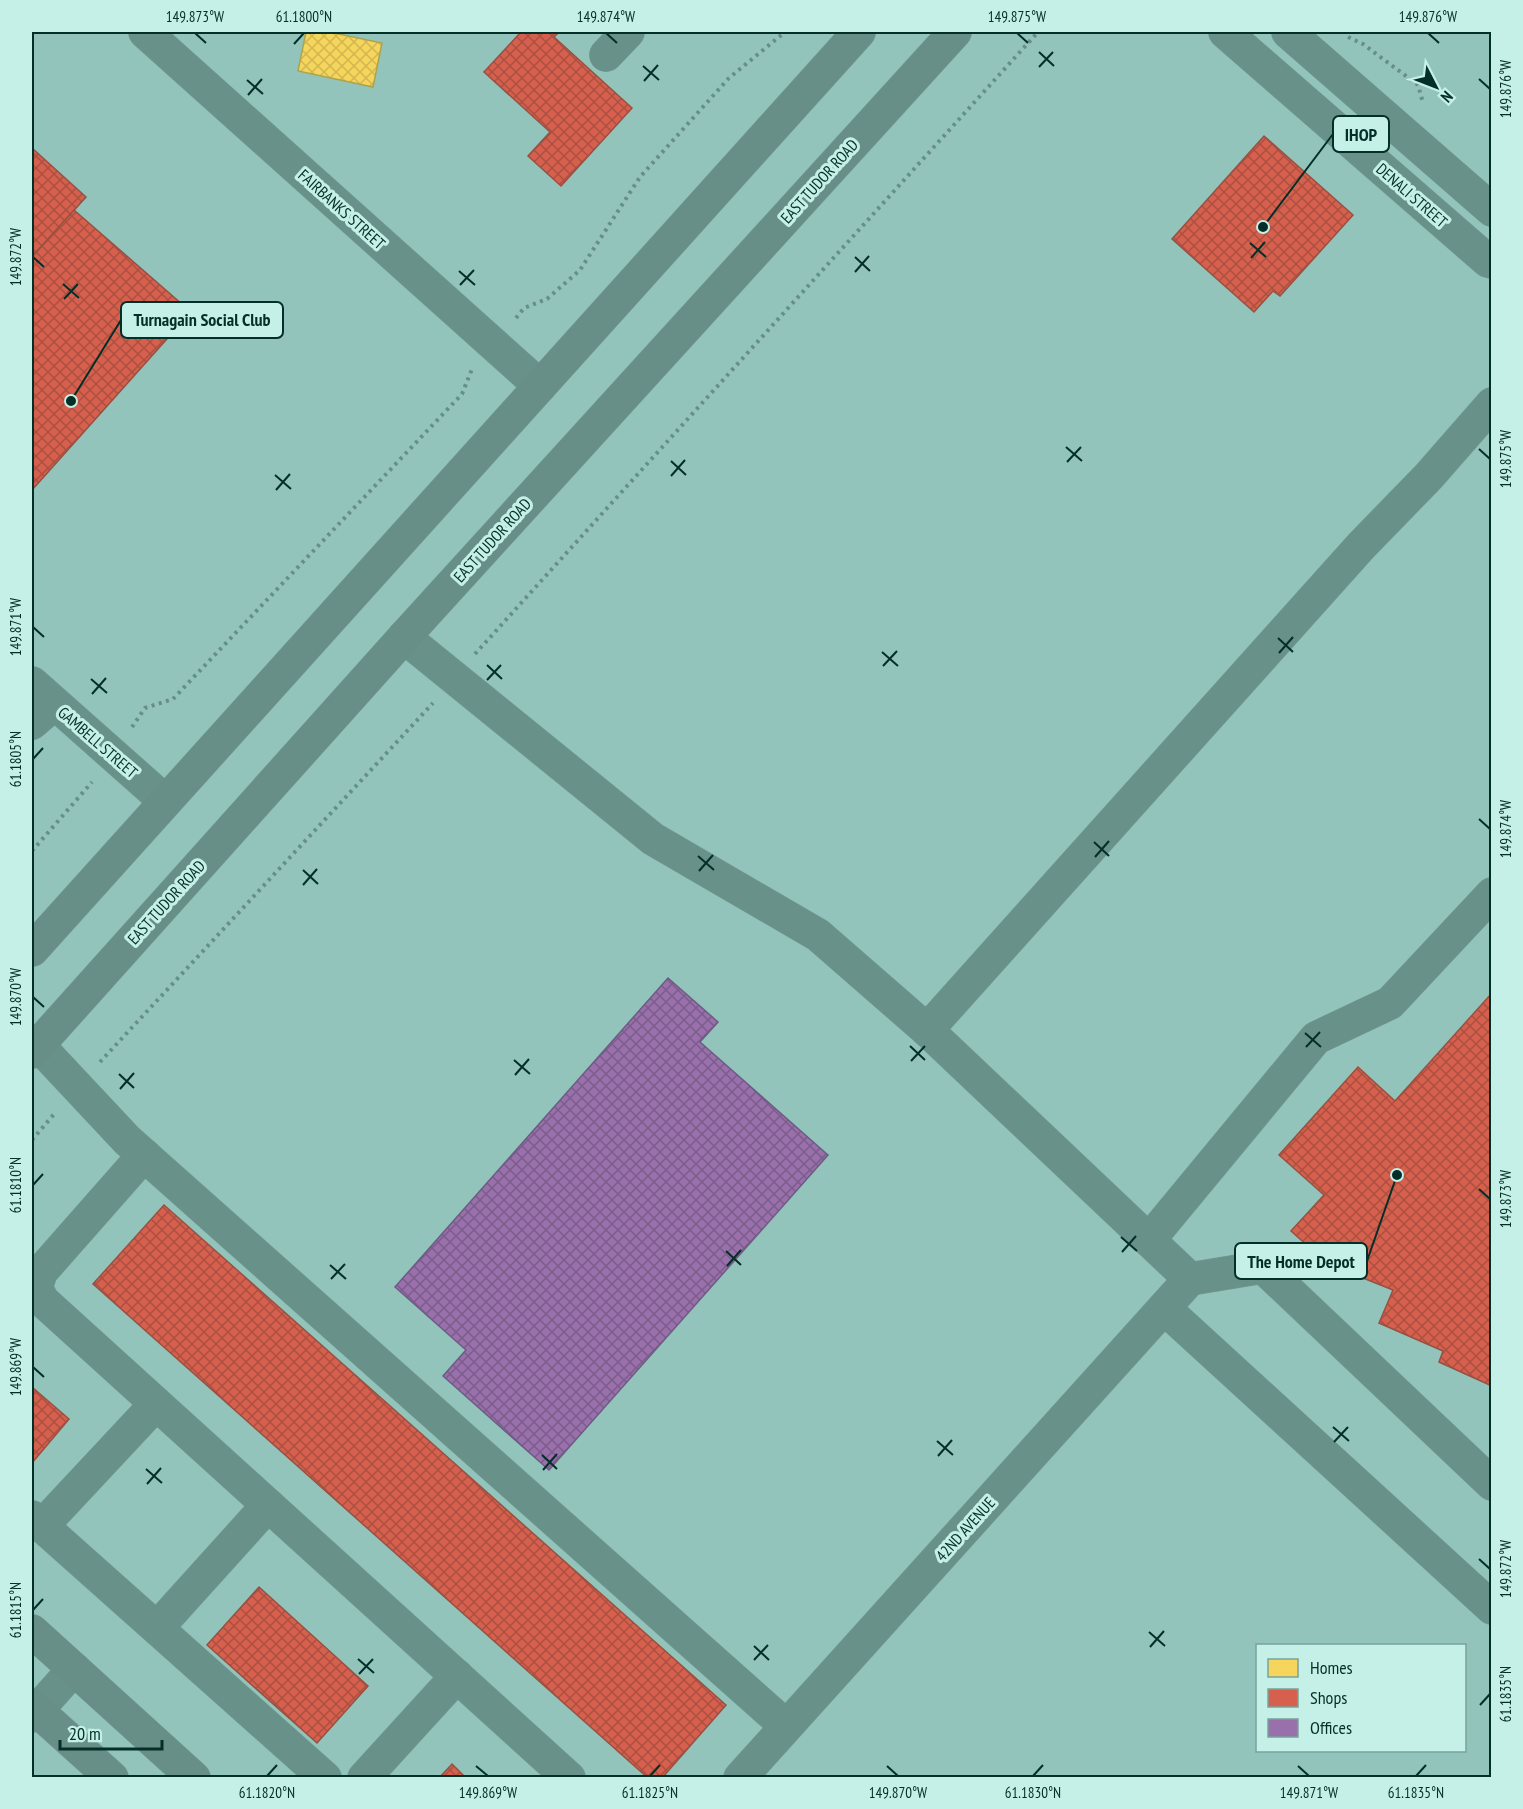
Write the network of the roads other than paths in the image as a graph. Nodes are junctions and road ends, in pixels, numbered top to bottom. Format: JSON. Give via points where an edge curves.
{"nodes":[{"id":1,"x":145,"y":32,"type":"edge"},
{"id":2,"x":628,"y":32,"type":"edge"},
{"id":3,"x":859,"y":32,"type":"edge"},
{"id":4,"x":955,"y":32,"type":"edge"},
{"id":5,"x":1225,"y":32,"type":"edge"},
{"id":6,"x":1288,"y":32,"type":"edge"},
{"id":7,"x":606,"y":55,"type":"dead end"},
{"id":8,"x":1491,"y":210,"type":"edge"},
{"id":9,"x":1491,"y":262,"type":"edge"},
{"id":10,"x":540,"y":386,"type":"junction"},
{"id":11,"x":1491,"y":404,"type":"edge"},
{"id":12,"x":404,"y":637,"type":"junction"},
{"id":13,"x":39,"y":704,"type":"edge"},
{"id":14,"x":165,"y":801,"type":"junction"},
{"id":15,"x":1491,"y":894,"type":"edge"},
{"id":16,"x":32,"y":951,"type":"edge"},
{"id":17,"x":927,"y":1030,"type":"junction"},
{"id":18,"x":35,"y":1048,"type":"edge"},
{"id":19,"x":144,"y":1155,"type":"junction"},
{"id":20,"x":1149,"y":1240,"type":"junction"},
{"id":21,"x":1190,"y":1280,"type":"junction"},
{"id":22,"x":1164,"y":1308,"type":"junction"},
{"id":23,"x":156,"y":1404,"type":"junction"},
{"id":24,"x":1491,"y":1484,"type":"edge"},
{"id":25,"x":268,"y":1504,"type":"junction"},
{"id":26,"x":37,"y":1522,"type":"edge"},
{"id":27,"x":1491,"y":1608,"type":"edge"},
{"id":28,"x":157,"y":1628,"type":"junction"},
{"id":29,"x":32,"y":1631,"type":"edge"},
{"id":30,"x":74,"y":1669,"type":"junction"},
{"id":31,"x":457,"y":1676,"type":"junction"},
{"id":32,"x":33,"y":1711,"type":"edge"},
{"id":33,"x":786,"y":1726,"type":"junction"},
{"id":34,"x":112,"y":1778,"type":"edge"},
{"id":35,"x":194,"y":1778,"type":"edge"},
{"id":36,"x":325,"y":1778,"type":"edge"},
{"id":37,"x":364,"y":1778,"type":"edge"},
{"id":38,"x":569,"y":1778,"type":"edge"},
{"id":39,"x":740,"y":1778,"type":"edge"}],
"edges":[{"from":1,"to":10,"type":"street","name":"FAIRBANKS STREET"},
{"from":2,"to":7,"type":"street"},
{"from":3,"to":10,"type":"main road"},
{"from":4,"to":12,"type":"main road","name":"EAST TUDOR ROAD"},
{"from":5,"to":9,"type":"street","name":"DENALI STREET"},
{"from":6,"to":8,"type":"street"},
{"from":10,"to":14,"type":"main road"},
{"from":11,"to":17,"type":"street"},
{"from":12,"to":17,"type":"street","via":[[653,839],[818,935]]},
{"from":12,"to":18,"type":"main road","name":"EAST TUDOR ROAD"},
{"from":13,"to":14,"type":"street","name":"GAMBELL STREET","via":[[112,754]]},
{"from":14,"to":16,"type":"main road"},
{"from":15,"to":20,"type":"street","via":[[1390,1002],[1316,1038]]},
{"from":17,"to":20,"type":"street"},
{"from":18,"to":19,"type":"street"},
{"from":19,"to":23,"type":"street","via":[[41,1272],[36,1288],[43,1301]]},
{"from":19,"to":33,"type":"street"},
{"from":20,"to":21,"type":"street"},
{"from":21,"to":22,"type":"street","name":"42ND AVENUE"},
{"from":21,"to":24,"type":"street","via":[[1263,1267]]},
{"from":22,"to":27,"type":"street"},
{"from":22,"to":33,"type":"street","name":"42ND AVENUE"},
{"from":23,"to":25,"type":"street"},
{"from":23,"to":26,"type":"street"},
{"from":25,"to":28,"type":"street"},
{"from":25,"to":31,"type":"street"},
{"from":26,"to":28,"type":"street"},
{"from":28,"to":36,"type":"street"},
{"from":29,"to":30,"type":"main road"},
{"from":30,"to":32,"type":"street"},
{"from":30,"to":35,"type":"main road"},
{"from":31,"to":37,"type":"street"},
{"from":31,"to":38,"type":"street"},
{"from":32,"to":34,"type":"main road"},
{"from":33,"to":39,"type":"street","name":"42ND AVENUE"}]}
